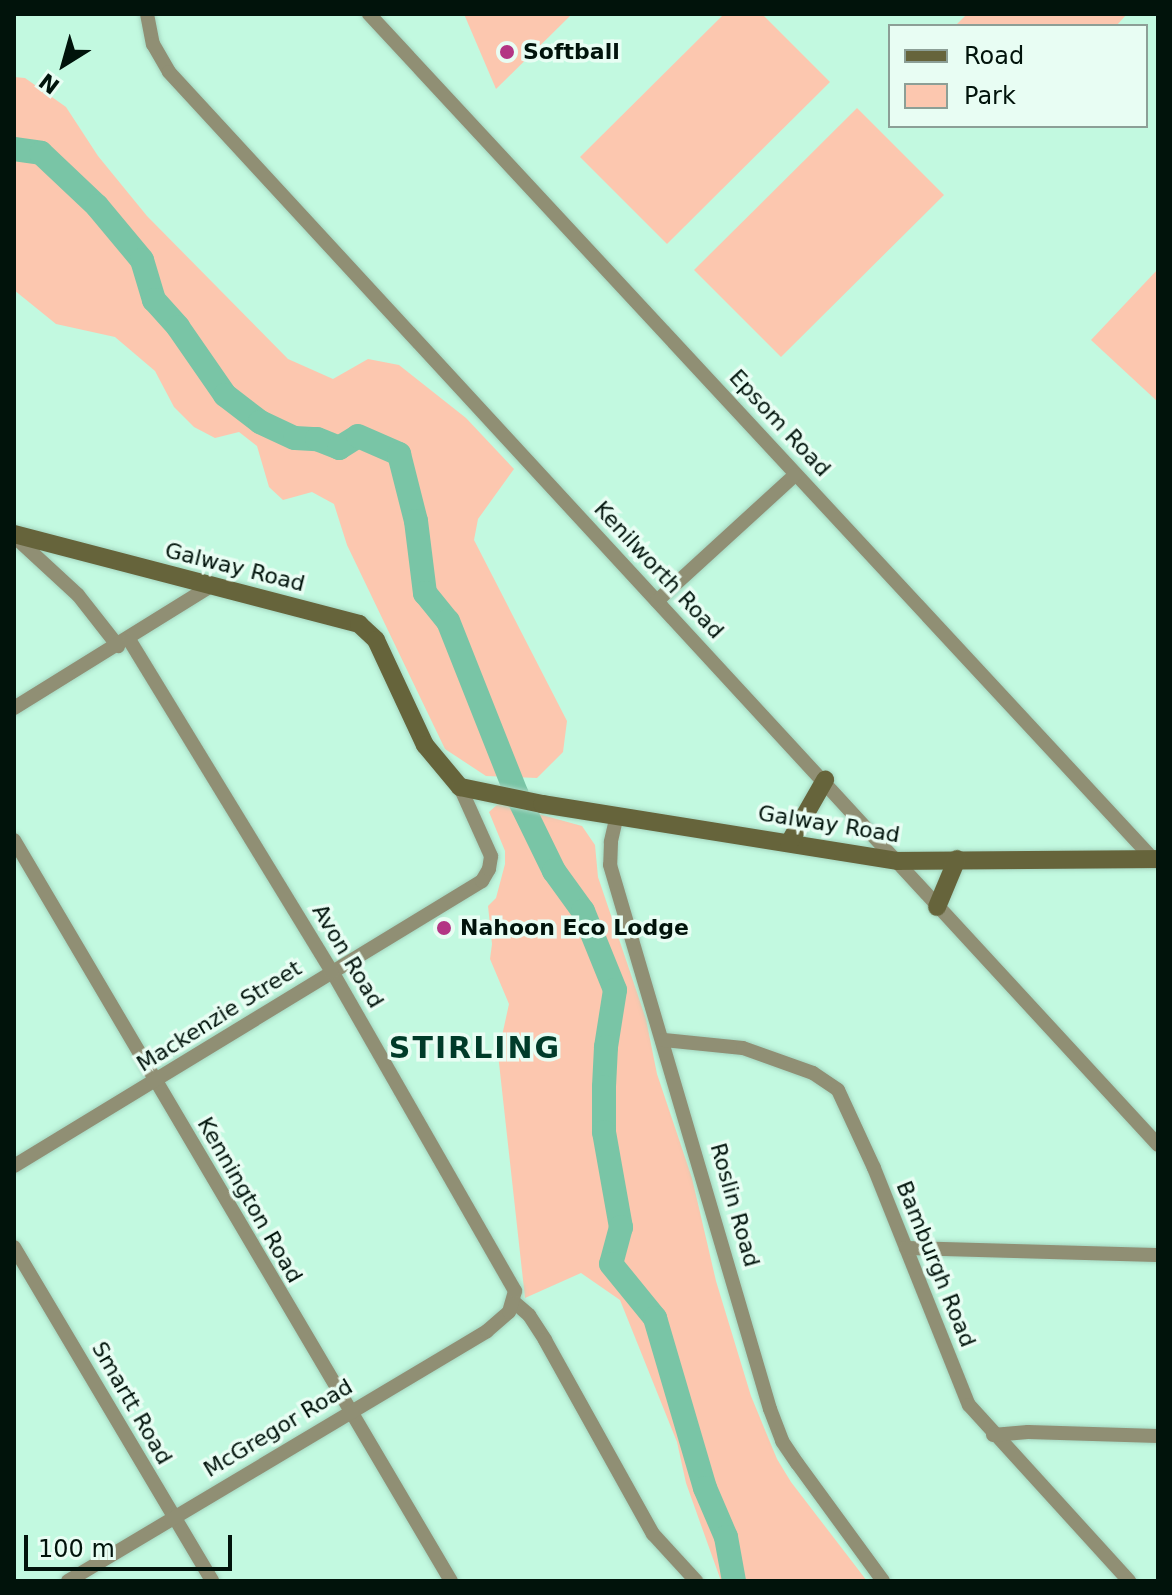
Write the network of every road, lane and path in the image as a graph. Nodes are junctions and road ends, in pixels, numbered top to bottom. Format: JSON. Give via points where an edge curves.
{"nodes":[{"id":1,"x":147,"y":14,"type":"edge"},
{"id":2,"x":369,"y":14,"type":"edge"},
{"id":3,"x":795,"y":475,"type":"junction"},
{"id":4,"x":14,"y":535,"type":"edge"},
{"id":5,"x":211,"y":586,"type":"junction"},
{"id":6,"x":657,"y":601,"type":"junction"},
{"id":7,"x":124,"y":643,"type":"junction"},
{"id":8,"x":14,"y":708,"type":"edge"},
{"id":9,"x":825,"y":780,"type":"junction"},
{"id":10,"x":460,"y":787,"type":"junction"},
{"id":11,"x":617,"y":815,"type":"junction"},
{"id":12,"x":14,"y":840,"type":"edge"},
{"id":13,"x":789,"y":843,"type":"junction"},
{"id":14,"x":957,"y":859,"type":"junction"},
{"id":15,"x":1156,"y":860,"type":"edge"},
{"id":16,"x":898,"y":861,"type":"junction"},
{"id":17,"x":937,"y":907,"type":"junction"},
{"id":18,"x":332,"y":972,"type":"junction"},
{"id":19,"x":664,"y":1040,"type":"junction"},
{"id":20,"x":156,"y":1081,"type":"junction"},
{"id":21,"x":1158,"y":1145,"type":"edge"},
{"id":22,"x":14,"y":1166,"type":"edge"},
{"id":23,"x":14,"y":1247,"type":"edge"},
{"id":24,"x":906,"y":1248,"type":"junction"},
{"id":25,"x":1158,"y":1255,"type":"edge"},
{"id":26,"x":512,"y":1307,"type":"junction"},
{"id":27,"x":351,"y":1410,"type":"junction"},
{"id":28,"x":993,"y":1435,"type":"junction"},
{"id":29,"x":1158,"y":1436,"type":"edge"},
{"id":30,"x":174,"y":1516,"type":"junction"},
{"id":31,"x":68,"y":1581,"type":"edge"},
{"id":32,"x":212,"y":1581,"type":"edge"},
{"id":33,"x":451,"y":1581,"type":"edge"},
{"id":34,"x":696,"y":1581,"type":"edge"},
{"id":35,"x":883,"y":1581,"type":"edge"},
{"id":36,"x":1129,"y":1581,"type":"edge"}],
"edges":[{"from":1,"to":6,"type":"street","name":"Kenilworth Road","via":[[153,44],[169,72]]},
{"from":2,"to":3,"type":"street","name":"Epsom Road"},
{"from":3,"to":6,"type":"street"},
{"from":3,"to":15,"type":"street","name":"Epsom Road"},
{"from":4,"to":5,"type":"street","name":"Galway Road"},
{"from":4,"to":7,"type":"street","name":"Avon Road"},
{"from":5,"to":7,"type":"street"},
{"from":5,"to":10,"type":"street","name":"Galway Road","via":[[364,628],[376,640],[425,745]]},
{"from":6,"to":9,"type":"street","name":"Kenilworth Road"},
{"from":7,"to":8,"type":"street"},
{"from":7,"to":18,"type":"street","name":"Avon Road"},
{"from":9,"to":13,"type":"street"},
{"from":9,"to":16,"type":"street","name":"Kenilworth Road"},
{"from":10,"to":11,"type":"street","name":"Galway Road"},
{"from":10,"to":18,"type":"street","name":"Mackenzie Street","via":[[491,856],[487,875]]},
{"from":11,"to":13,"type":"street","name":"Galway Road"},
{"from":11,"to":19,"type":"street","name":"Roslin Road","via":[[610,865]]},
{"from":12,"to":20,"type":"street","name":"Kennington Road"},
{"from":13,"to":16,"type":"street","name":"Galway Road"},
{"from":14,"to":15,"type":"street","name":"Galway Road"},
{"from":14,"to":16,"type":"street","name":"Galway Road"},
{"from":14,"to":17,"type":"street"},
{"from":16,"to":17,"type":"street","name":"Kenilworth Road"},
{"from":17,"to":21,"type":"street","name":"Kenilworth Road"},
{"from":18,"to":20,"type":"street","name":"Mackenzie Street"},
{"from":18,"to":26,"type":"street","name":"Avon Road","via":[[510,1277],[515,1291]]},
{"from":19,"to":24,"type":"street","name":"Bamburgh Road","via":[[743,1048],[813,1073],[838,1090]]},
{"from":19,"to":35,"type":"street","name":"Roslin Road","via":[[777,1429]]},
{"from":20,"to":22,"type":"street","name":"Mackenzie Street"},
{"from":20,"to":27,"type":"street","name":"Kennington Road"},
{"from":23,"to":30,"type":"street","name":"Smartt Road"},
{"from":24,"to":25,"type":"street"},
{"from":24,"to":28,"type":"street","name":"Bamburgh Road","via":[[969,1405]]},
{"from":26,"to":27,"type":"street","name":"McGregor Road","via":[[487,1331]]},
{"from":26,"to":34,"type":"street","name":"Avon Road","via":[[529,1315],[653,1534]]},
{"from":27,"to":30,"type":"street","name":"McGregor Road"},
{"from":27,"to":33,"type":"street","name":"Kennington Road"},
{"from":28,"to":29,"type":"street"},
{"from":28,"to":36,"type":"street","name":"Bamburgh Road"},
{"from":30,"to":31,"type":"street","name":"McGregor Road"},
{"from":30,"to":32,"type":"street","name":"Smartt Road"}]}
